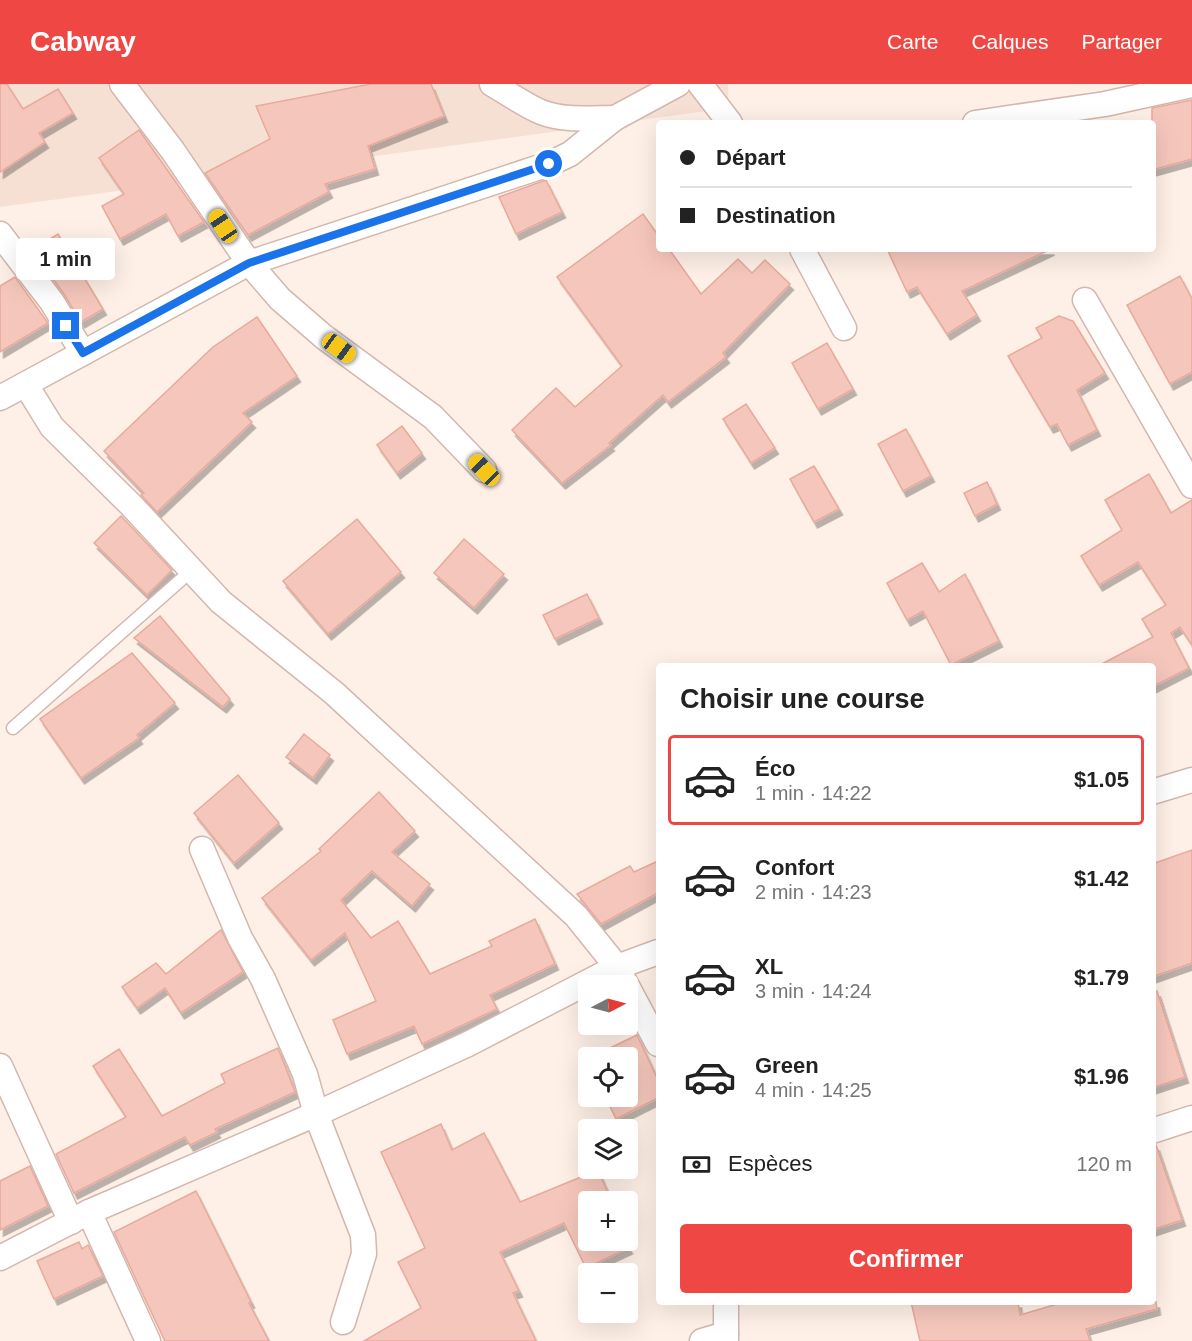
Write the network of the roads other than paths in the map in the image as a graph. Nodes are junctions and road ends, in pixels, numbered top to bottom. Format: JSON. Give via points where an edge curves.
{"nodes":[{"id":1,"x":122,"y":84,"type":"edge"},
{"id":2,"x":492,"y":84,"type":"edge"},
{"id":3,"x":678,"y":84,"type":"edge"},
{"id":4,"x":700,"y":84,"type":"edge"},
{"id":5,"x":1192,"y":85,"type":"edge"},
{"id":6,"x":1101,"y":94,"type":"edge"},
{"id":7,"x":615,"y":118,"type":"junction"},
{"id":8,"x":728,"y":120,"type":"edge"},
{"id":9,"x":988,"y":120,"type":"edge"},
{"id":10,"x":0,"y":234,"type":"edge"},
{"id":11,"x":804,"y":252,"type":"edge"},
{"id":12,"x":249,"y":263,"type":"junction"},
{"id":13,"x":1085,"y":300,"type":"dead end"},
{"id":14,"x":844,"y":328,"type":"dead end"},
{"id":15,"x":83,"y":353,"type":"junction"},
{"id":16,"x":26,"y":385,"type":"junction"},
{"id":17,"x":0,"y":398,"type":"edge"},
{"id":18,"x":484,"y":470,"type":"dead end"},
{"id":19,"x":1192,"y":486,"type":"edge"},
{"id":20,"x":192,"y":570,"type":"junction"},
{"id":21,"x":13,"y":728,"type":"dead end"},
{"id":22,"x":1192,"y":780,"type":"edge"},
{"id":23,"x":1156,"y":791,"type":"edge"},
{"id":24,"x":202,"y":849,"type":"dead end"},
{"id":25,"x":656,"y":954,"type":"edge"},
{"id":26,"x":621,"y":975,"type":"edge"},
{"id":27,"x":629,"y":975,"type":"edge"},
{"id":28,"x":578,"y":998,"type":"edge"},
{"id":29,"x":638,"y":1006,"type":"edge"},
{"id":30,"x":656,"y":1040,"type":"edge"},
{"id":31,"x":0,"y":1066,"type":"edge"},
{"id":32,"x":316,"y":1114,"type":"junction"},
{"id":33,"x":1192,"y":1118,"type":"edge"},
{"id":34,"x":1156,"y":1130,"type":"edge"},
{"id":35,"x":80,"y":1217,"type":"junction"},
{"id":36,"x":0,"y":1258,"type":"edge"},
{"id":37,"x":726,"y":1305,"type":"edge"},
{"id":38,"x":343,"y":1323,"type":"dead end"},
{"id":39,"x":726,"y":1337,"type":"edge"},
{"id":40,"x":148,"y":1341,"type":"edge"},
{"id":41,"x":702,"y":1341,"type":"edge"}],
"edges":[{"from":1,"to":12,"type":"street"},
{"from":2,"to":7,"type":"street","via":[[552,115]]},
{"from":3,"to":7,"type":"street"},
{"from":4,"to":8,"type":"street"},
{"from":5,"to":6,"type":"street"},
{"from":6,"to":9,"type":"street"},
{"from":7,"to":12,"type":"street","via":[[570,154],[549,164]]},
{"from":10,"to":15,"type":"street","via":[[52,302]]},
{"from":11,"to":14,"type":"street"},
{"from":12,"to":15,"type":"street"},
{"from":12,"to":18,"type":"street","via":[[280,299],[324,337],[433,417]]},
{"from":13,"to":19,"type":"street"},
{"from":15,"to":16,"type":"street"},
{"from":16,"to":17,"type":"street"},
{"from":16,"to":20,"type":"street","via":[[52,428]]},
{"from":20,"to":21,"type":"lane"},
{"from":20,"to":26,"type":"street","via":[[222,602],[334,693],[576,916]]},
{"from":22,"to":23,"type":"street"},
{"from":24,"to":32,"type":"street","via":[[305,1074]]},
{"from":25,"to":27,"type":"street"},
{"from":28,"to":32,"type":"street"},
{"from":29,"to":30,"type":"street"},
{"from":31,"to":35,"type":"street"},
{"from":32,"to":35,"type":"street"},
{"from":32,"to":38,"type":"street","via":[[363,1235],[364,1254]]},
{"from":33,"to":34,"type":"street"},
{"from":35,"to":36,"type":"street"},
{"from":35,"to":40,"type":"street"},
{"from":37,"to":39,"type":"street"},
{"from":39,"to":41,"type":"street"}]}
